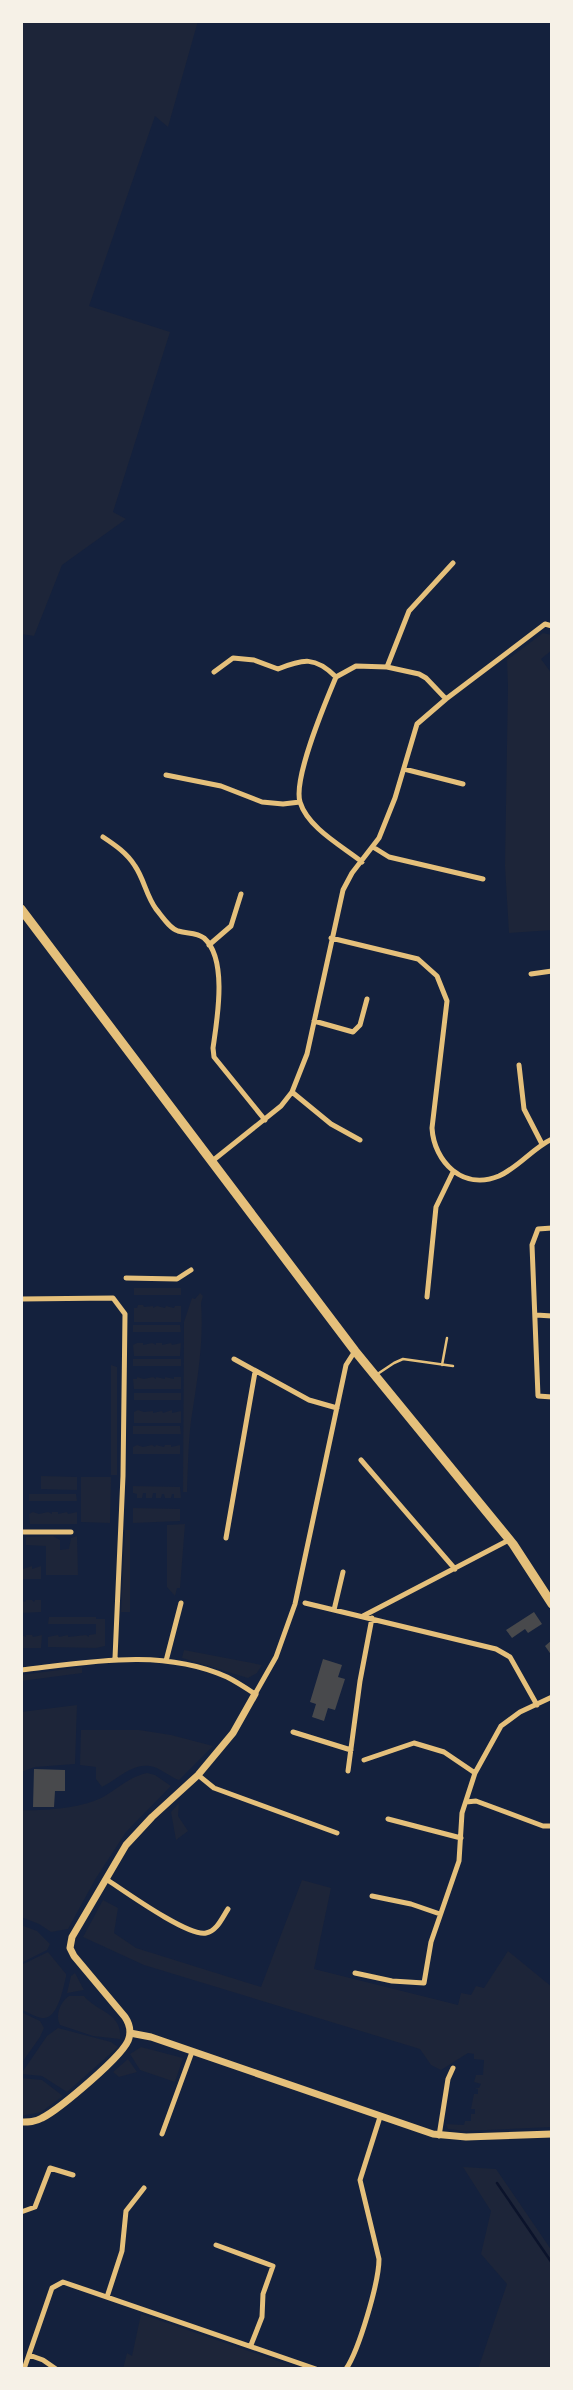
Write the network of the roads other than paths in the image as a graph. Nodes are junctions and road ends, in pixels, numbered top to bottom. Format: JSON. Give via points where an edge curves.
{"nodes":[{"id":1,"x":453,"y":563,"type":"dead end"},
{"id":2,"x":552,"y":626,"type":"edge"},
{"id":3,"x":387,"y":667,"type":"junction"},
{"id":4,"x":214,"y":672,"type":"dead end"},
{"id":5,"x":336,"y":677,"type":"junction"},
{"id":6,"x":446,"y":699,"type":"junction"},
{"id":7,"x":404,"y":769,"type":"junction"},
{"id":8,"x":166,"y":775,"type":"dead end"},
{"id":9,"x":463,"y":784,"type":"dead end"},
{"id":10,"x":300,"y":802,"type":"junction"},
{"id":11,"x":103,"y":836,"type":"dead end"},
{"id":12,"x":373,"y":847,"type":"junction"},
{"id":13,"x":362,"y":862,"type":"junction"},
{"id":14,"x":483,"y":879,"type":"dead end"},
{"id":15,"x":241,"y":894,"type":"dead end"},
{"id":16,"x":23,"y":914,"type":"edge"},
{"id":17,"x":331,"y":938,"type":"junction"},
{"id":18,"x":209,"y":944,"type":"junction"},
{"id":19,"x":552,"y":971,"type":"edge"},
{"id":20,"x":531,"y":974,"type":"dead end"},
{"id":21,"x":367,"y":999,"type":"dead end"},
{"id":22,"x":314,"y":1021,"type":"junction"},
{"id":23,"x":519,"y":1065,"type":"dead end"},
{"id":24,"x":292,"y":1091,"type":"junction"},
{"id":25,"x":265,"y":1120,"type":"junction"},
{"id":26,"x":552,"y":1139,"type":"edge"},
{"id":27,"x":360,"y":1140,"type":"dead end"},
{"id":28,"x":542,"y":1144,"type":"junction"},
{"id":29,"x":211,"y":1162,"type":"junction"},
{"id":30,"x":453,"y":1172,"type":"junction"},
{"id":31,"x":552,"y":1228,"type":"edge"},
{"id":32,"x":191,"y":1270,"type":"dead end"},
{"id":33,"x":126,"y":1278,"type":"dead end"},
{"id":34,"x":427,"y":1297,"type":"dead end"},
{"id":35,"x":21,"y":1299,"type":"edge"},
{"id":36,"x":536,"y":1315,"type":"junction"},
{"id":37,"x":552,"y":1316,"type":"edge"},
{"id":38,"x":447,"y":1338,"type":"dead end"},
{"id":39,"x":355,"y":1351,"type":"junction"},
{"id":40,"x":234,"y":1359,"type":"dead end"},
{"id":41,"x":442,"y":1365,"type":"junction"},
{"id":42,"x":453,"y":1366,"type":"dead end"},
{"id":43,"x":255,"y":1372,"type":"junction"},
{"id":44,"x":376,"y":1375,"type":"junction"},
{"id":45,"x":552,"y":1397,"type":"edge"},
{"id":46,"x":337,"y":1408,"type":"junction"},
{"id":47,"x":360,"y":1460,"type":"dead end"},
{"id":48,"x":71,"y":1531,"type":"dead end"},
{"id":49,"x":21,"y":1532,"type":"edge"},
{"id":50,"x":226,"y":1538,"type":"dead end"},
{"id":51,"x":509,"y":1540,"type":"junction"},
{"id":52,"x":455,"y":1569,"type":"junction"},
{"id":53,"x":343,"y":1572,"type":"dead end"},
{"id":54,"x":181,"y":1603,"type":"dead end"},
{"id":55,"x":305,"y":1603,"type":"dead end"},
{"id":56,"x":552,"y":1604,"type":"edge"},
{"id":57,"x":334,"y":1610,"type":"junction"},
{"id":58,"x":363,"y":1616,"type":"junction"},
{"id":59,"x":372,"y":1618,"type":"junction"},
{"id":60,"x":115,"y":1658,"type":"junction"},
{"id":61,"x":166,"y":1661,"type":"junction"},
{"id":62,"x":21,"y":1670,"type":"edge"},
{"id":63,"x":255,"y":1694,"type":"junction"},
{"id":64,"x":552,"y":1697,"type":"edge"},
{"id":65,"x":537,"y":1705,"type":"junction"},
{"id":66,"x":293,"y":1732,"type":"dead end"},
{"id":67,"x":351,"y":1750,"type":"junction"},
{"id":68,"x":364,"y":1760,"type":"dead end"},
{"id":69,"x":348,"y":1771,"type":"dead end"},
{"id":70,"x":475,"y":1773,"type":"junction"},
{"id":71,"x":198,"y":1775,"type":"junction"},
{"id":72,"x":466,"y":1802,"type":"junction"},
{"id":73,"x":388,"y":1819,"type":"dead end"},
{"id":74,"x":552,"y":1826,"type":"edge"},
{"id":75,"x":337,"y":1833,"type":"dead end"},
{"id":76,"x":461,"y":1838,"type":"junction"},
{"id":77,"x":106,"y":1879,"type":"junction"},
{"id":78,"x":372,"y":1896,"type":"dead end"},
{"id":79,"x":228,"y":1909,"type":"dead end"},
{"id":80,"x":440,"y":1914,"type":"junction"},
{"id":81,"x":355,"y":1973,"type":"dead end"},
{"id":82,"x":130,"y":2033,"type":"junction"},
{"id":83,"x":192,"y":2052,"type":"junction"},
{"id":84,"x":453,"y":2068,"type":"dead end"},
{"id":85,"x":380,"y":2117,"type":"junction"},
{"id":86,"x":21,"y":2122,"type":"edge"},
{"id":87,"x":162,"y":2134,"type":"dead end"},
{"id":88,"x":552,"y":2134,"type":"edge"},
{"id":89,"x":439,"y":2136,"type":"junction"},
{"id":90,"x":73,"y":2175,"type":"dead end"},
{"id":91,"x":144,"y":2188,"type":"dead end"},
{"id":92,"x":21,"y":2212,"type":"edge"},
{"id":93,"x":216,"y":2245,"type":"dead end"},
{"id":94,"x":107,"y":2297,"type":"junction"},
{"id":95,"x":251,"y":2345,"type":"junction"},
{"id":96,"x":29,"y":2355,"type":"junction"},
{"id":97,"x":24,"y":2369,"type":"edge"},
{"id":98,"x":56,"y":2369,"type":"edge"},
{"id":99,"x":316,"y":2369,"type":"edge"},
{"id":100,"x":346,"y":2369,"type":"edge"}],
"edges":[{"from":1,"to":3,"type":"street","via":[[409,611]]},
{"from":2,"to":6,"type":"street","via":[[545,624]]},
{"from":3,"to":5,"type":"street","via":[[356,666]]},
{"from":3,"to":6,"type":"street","via":[[419,674]]},
{"from":4,"to":5,"type":"street","via":[[233,658],[278,669],[307,660],[328,668]]},
{"from":5,"to":10,"type":"street","via":[[317,724]]},
{"from":6,"to":7,"type":"street","via":[[417,724]]},
{"from":7,"to":9,"type":"street"},
{"from":7,"to":12,"type":"street"},
{"from":8,"to":10,"type":"street","via":[[221,786],[262,802]]},
{"from":10,"to":13,"type":"street","via":[[316,825]]},
{"from":11,"to":18,"type":"street","via":[[136,867],[145,893],[164,920],[176,931],[194,933]]},
{"from":12,"to":13,"type":"street"},
{"from":12,"to":14,"type":"street","via":[[389,857]]},
{"from":13,"to":17,"type":"street","via":[[343,890]]},
{"from":15,"to":18,"type":"street","via":[[231,926]]},
{"from":16,"to":29,"type":"main road"},
{"from":17,"to":22,"type":"street"},
{"from":17,"to":30,"type":"street","via":[[418,959],[438,976],[447,1001],[432,1142]]},
{"from":18,"to":25,"type":"street","via":[[220,988],[214,1058]]},
{"from":19,"to":20,"type":"street"},
{"from":21,"to":22,"type":"street","via":[[360,1025],[353,1032]]},
{"from":22,"to":24,"type":"street"},
{"from":23,"to":28,"type":"street","via":[[524,1109]]},
{"from":24,"to":25,"type":"street"},
{"from":24,"to":27,"type":"street","via":[[331,1124]]},
{"from":25,"to":29,"type":"street"},
{"from":26,"to":28,"type":"street"},
{"from":28,"to":30,"type":"street","via":[[498,1176],[471,1178]]},
{"from":29,"to":39,"type":"main road"},
{"from":30,"to":34,"type":"street","via":[[436,1207]]},
{"from":31,"to":36,"type":"street","via":[[538,1229],[532,1245]]},
{"from":32,"to":33,"type":"street","via":[[177,1279]]},
{"from":35,"to":60,"type":"street","via":[[113,1298],[125,1314]]},
{"from":36,"to":37,"type":"street"},
{"from":36,"to":45,"type":"street","via":[[538,1396]]},
{"from":38,"to":41,"type":"lane"},
{"from":39,"to":44,"type":"main road"},
{"from":39,"to":46,"type":"street","via":[[346,1365]]},
{"from":40,"to":43,"type":"street"},
{"from":41,"to":42,"type":"lane"},
{"from":41,"to":44,"type":"lane","via":[[403,1359]]},
{"from":43,"to":46,"type":"street","via":[[309,1400]]},
{"from":43,"to":50,"type":"street"},
{"from":44,"to":51,"type":"main road"},
{"from":46,"to":63,"type":"street","via":[[295,1604],[276,1657]]},
{"from":47,"to":52,"type":"street"},
{"from":48,"to":49,"type":"street"},
{"from":51,"to":52,"type":"street"},
{"from":51,"to":56,"type":"main road"},
{"from":52,"to":58,"type":"street"},
{"from":53,"to":57,"type":"street"},
{"from":54,"to":61,"type":"street"},
{"from":55,"to":57,"type":"street"},
{"from":57,"to":58,"type":"street"},
{"from":58,"to":59,"type":"street"},
{"from":59,"to":65,"type":"street","via":[[503,1653],[510,1657]]},
{"from":59,"to":67,"type":"street"},
{"from":60,"to":61,"type":"street"},
{"from":60,"to":62,"type":"street"},
{"from":61,"to":63,"type":"street","via":[[218,1674]]},
{"from":63,"to":71,"type":"street","via":[[233,1733]]},
{"from":64,"to":65,"type":"street"},
{"from":65,"to":70,"type":"street","via":[[501,1726]]},
{"from":66,"to":67,"type":"street"},
{"from":67,"to":69,"type":"street"},
{"from":68,"to":70,"type":"street","via":[[414,1743],[443,1752]]},
{"from":70,"to":72,"type":"street"},
{"from":71,"to":75,"type":"street","via":[[214,1788]]},
{"from":71,"to":77,"type":"street","via":[[139,1830]]},
{"from":72,"to":74,"type":"street","via":[[476,1801]]},
{"from":72,"to":76,"type":"street"},
{"from":73,"to":76,"type":"street"},
{"from":76,"to":80,"type":"street","via":[[459,1861]]},
{"from":77,"to":79,"type":"street","via":[[199,1933],[215,1928]]},
{"from":77,"to":82,"type":"street","via":[[72,1937],[71,1948],[125,2017]]},
{"from":78,"to":80,"type":"street"},
{"from":80,"to":81,"type":"street","via":[[424,1983]]},
{"from":82,"to":83,"type":"street"},
{"from":82,"to":86,"type":"street","via":[[118,2055],[69,2098],[44,2117]]},
{"from":83,"to":85,"type":"street"},
{"from":83,"to":87,"type":"street"},
{"from":84,"to":89,"type":"street"},
{"from":85,"to":89,"type":"street"},
{"from":85,"to":100,"type":"street","via":[[360,2180],[379,2272]]},
{"from":88,"to":89,"type":"street"},
{"from":90,"to":92,"type":"street","via":[[50,2168],[35,2207]]},
{"from":91,"to":94,"type":"street","via":[[126,2211],[122,2251]]},
{"from":93,"to":95,"type":"street","via":[[272,2266]]},
{"from":94,"to":95,"type":"street"},
{"from":94,"to":96,"type":"street","via":[[63,2283],[52,2288]]},
{"from":95,"to":99,"type":"street"},
{"from":96,"to":97,"type":"street"},
{"from":96,"to":98,"type":"street"}]}
